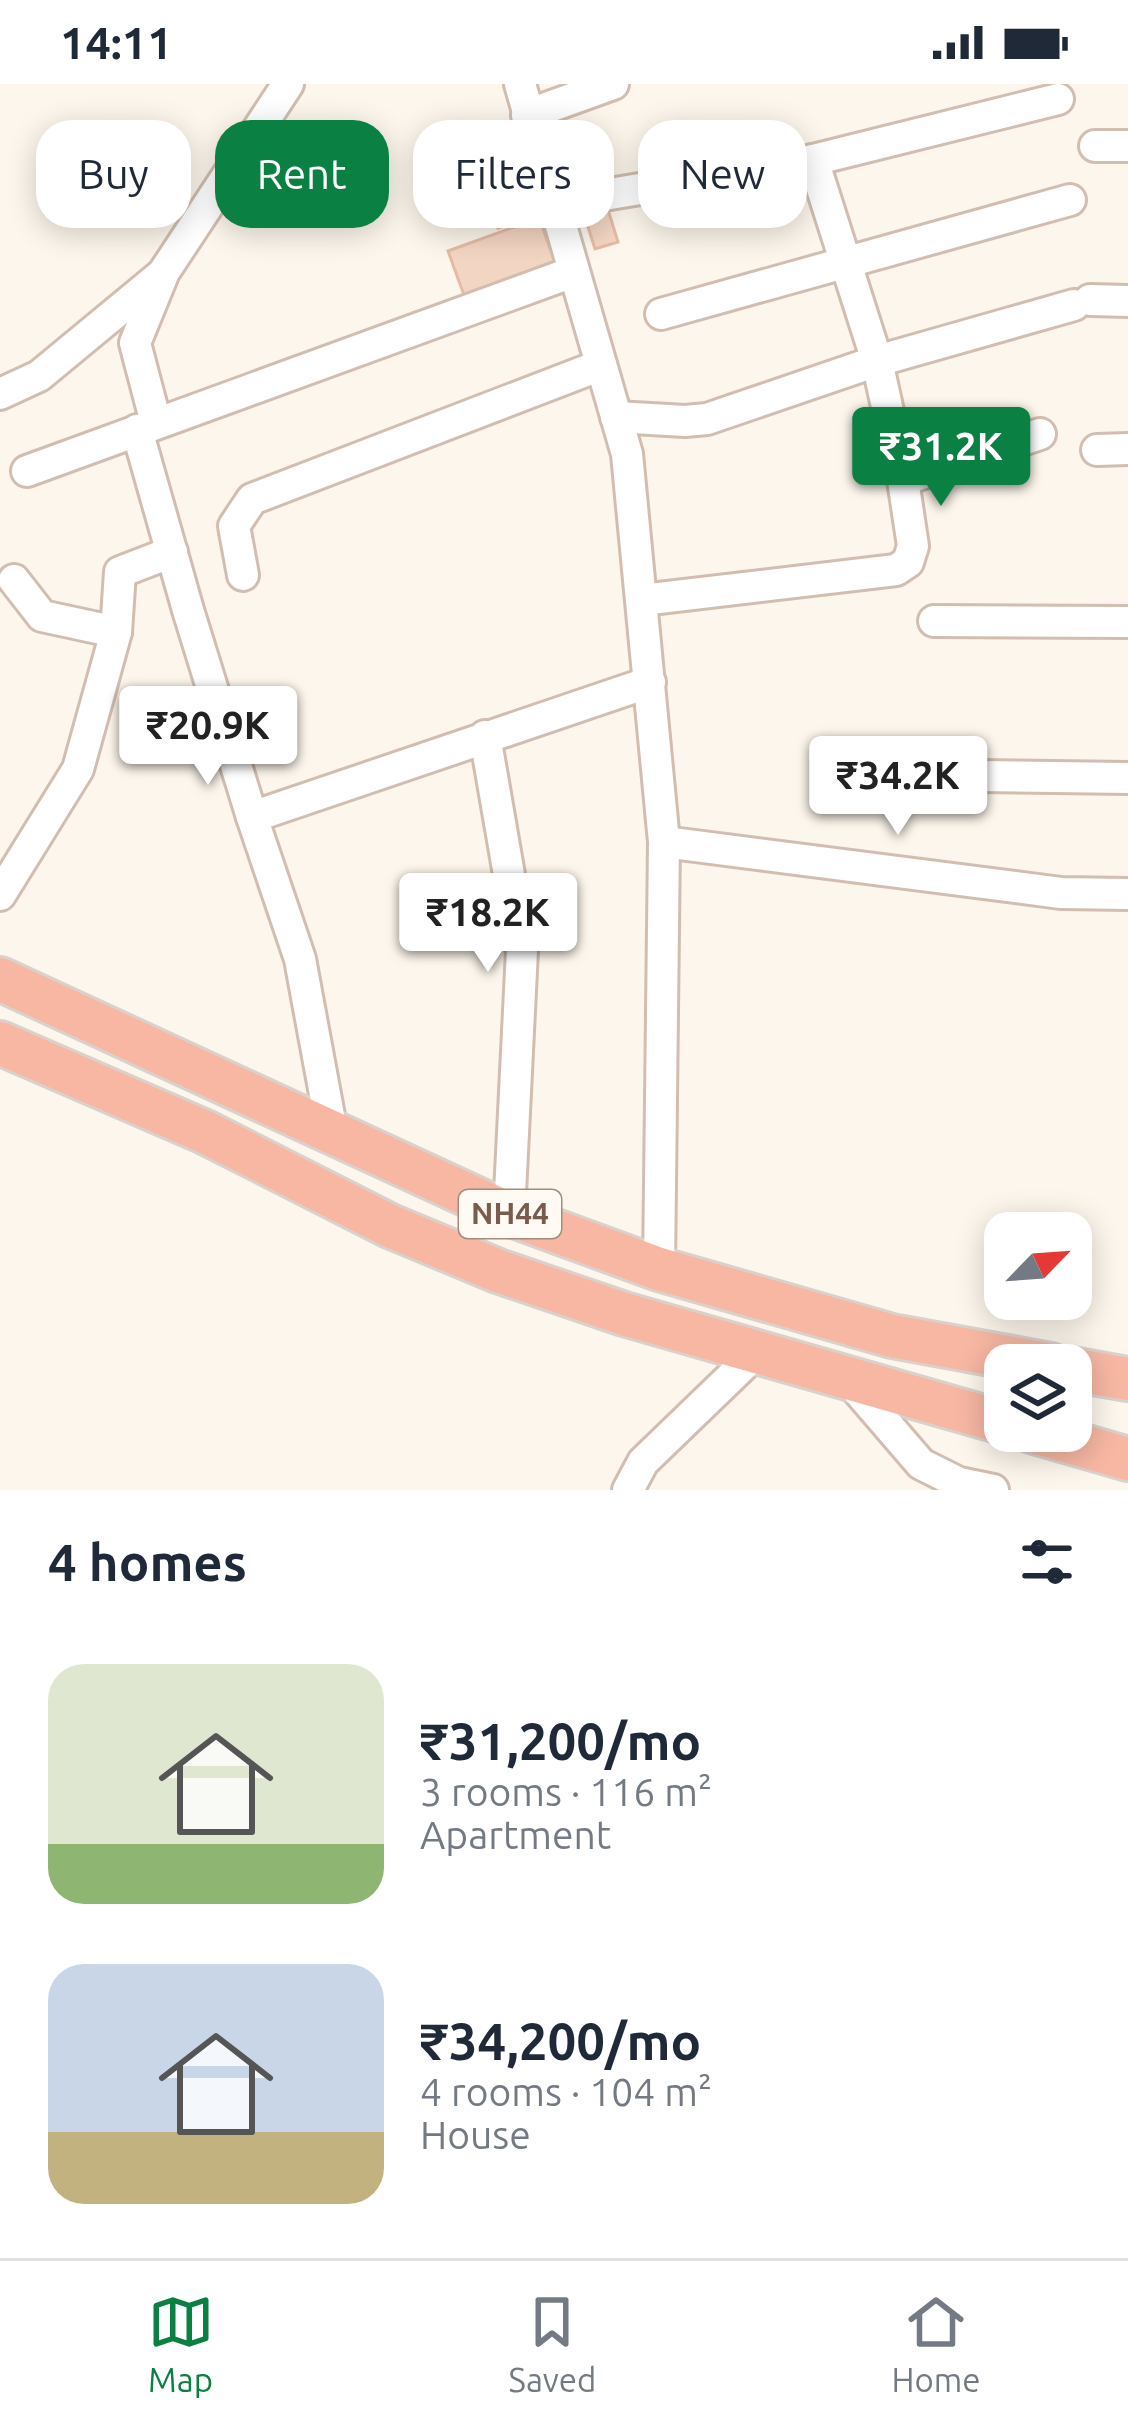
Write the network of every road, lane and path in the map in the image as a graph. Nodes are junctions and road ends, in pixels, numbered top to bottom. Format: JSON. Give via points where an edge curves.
{"nodes":[{"id":1,"x":288,"y":84,"type":"edge"},
{"id":2,"x":520,"y":84,"type":"edge"},
{"id":3,"x":613,"y":84,"type":"edge"},
{"id":4,"x":1058,"y":99,"type":"dead end"},
{"id":5,"x":527,"y":115,"type":"junction"},
{"id":6,"x":529,"y":120,"type":"edge"},
{"id":7,"x":1096,"y":146,"type":"dead end"},
{"id":8,"x":1128,"y":146,"type":"edge"},
{"id":9,"x":813,"y":160,"type":"junction"},
{"id":10,"x":614,"y":193,"type":"edge"},
{"id":11,"x":1070,"y":200,"type":"dead end"},
{"id":12,"x":562,"y":228,"type":"edge"},
{"id":13,"x":847,"y":262,"type":"junction"},
{"id":14,"x":164,"y":272,"type":"junction"},
{"id":15,"x":573,"y":272,"type":"junction"},
{"id":16,"x":1128,"y":301,"type":"edge"},
{"id":17,"x":661,"y":314,"type":"dead end"},
{"id":18,"x":877,"y":361,"type":"junction"},
{"id":19,"x":601,"y":365,"type":"junction"},
{"id":20,"x":0,"y":394,"type":"edge"},
{"id":21,"x":616,"y":417,"type":"junction"},
{"id":22,"x":147,"y":427,"type":"junction"},
{"id":23,"x":1040,"y":434,"type":"dead end"},
{"id":24,"x":27,"y":471,"type":"dead end"},
{"id":25,"x":903,"y":480,"type":"junction"},
{"id":26,"x":172,"y":552,"type":"junction"},
{"id":27,"x":243,"y":575,"type":"dead end"},
{"id":28,"x":14,"y":580,"type":"dead end"},
{"id":29,"x":642,"y":600,"type":"junction"},
{"id":30,"x":934,"y":621,"type":"dead end"},
{"id":31,"x":1128,"y":622,"type":"edge"},
{"id":32,"x":116,"y":632,"type":"junction"},
{"id":33,"x":650,"y":682,"type":"junction"},
{"id":34,"x":484,"y":736,"type":"junction"},
{"id":35,"x":900,"y":776,"type":"dead end"},
{"id":36,"x":1128,"y":778,"type":"edge"},
{"id":37,"x":252,"y":817,"type":"junction"},
{"id":38,"x":664,"y":842,"type":"junction"},
{"id":39,"x":1128,"y":894,"type":"edge"},
{"id":40,"x":0,"y":895,"type":"edge"},
{"id":41,"x":0,"y":979,"type":"edge"},
{"id":42,"x":0,"y":1043,"type":"edge"},
{"id":43,"x":332,"y":1132,"type":"junction"},
{"id":44,"x":509,"y":1214,"type":"junction"},
{"id":45,"x":659,"y":1269,"type":"junction"},
{"id":46,"x":757,"y":1352,"type":"junction"},
{"id":47,"x":984,"y":1353,"type":"edge"},
{"id":48,"x":1092,"y":1373,"type":"edge"},
{"id":49,"x":847,"y":1378,"type":"junction"},
{"id":50,"x":1128,"y":1379,"type":"edge"},
{"id":51,"x":984,"y":1418,"type":"edge"},
{"id":52,"x":1092,"y":1449,"type":"edge"},
{"id":53,"x":1128,"y":1459,"type":"edge"},
{"id":54,"x":628,"y":1490,"type":"edge"},
{"id":55,"x":993,"y":1490,"type":"edge"}],
"edges":[{"from":1,"to":14,"type":"street"},
{"from":2,"to":5,"type":"street"},
{"from":3,"to":5,"type":"street"},
{"from":4,"to":9,"type":"street"},
{"from":5,"to":6,"type":"street"},
{"from":7,"to":8,"type":"street"},
{"from":9,"to":10,"type":"street"},
{"from":9,"to":13,"type":"street"},
{"from":11,"to":13,"type":"street"},
{"from":12,"to":15,"type":"street"},
{"from":13,"to":17,"type":"street"},
{"from":13,"to":18,"type":"street"},
{"from":14,"to":20,"type":"street","via":[[39,376]]},
{"from":14,"to":22,"type":"street","via":[[134,343]]},
{"from":15,"to":19,"type":"street"},
{"from":15,"to":22,"type":"street"},
{"from":16,"to":18,"type":"street","via":[[1082,303]]},
{"from":18,"to":21,"type":"street","via":[[707,418]]},
{"from":18,"to":25,"type":"street"},
{"from":19,"to":21,"type":"street"},
{"from":19,"to":27,"type":"street","via":[[252,499],[234,526]]},
{"from":21,"to":29,"type":"street"},
{"from":22,"to":24,"type":"street"},
{"from":22,"to":26,"type":"street"},
{"from":23,"to":25,"type":"street"},
{"from":25,"to":29,"type":"street","via":[[913,546],[896,570]]},
{"from":26,"to":32,"type":"street","via":[[119,572]]},
{"from":26,"to":37,"type":"street"},
{"from":28,"to":32,"type":"street","via":[[42,616]]},
{"from":29,"to":33,"type":"street"},
{"from":30,"to":31,"type":"street"},
{"from":32,"to":40,"type":"street","via":[[78,769]]},
{"from":33,"to":34,"type":"street"},
{"from":33,"to":38,"type":"street"},
{"from":34,"to":37,"type":"street"},
{"from":34,"to":44,"type":"street","via":[[522,950]]},
{"from":35,"to":36,"type":"street"},
{"from":37,"to":43,"type":"street","via":[[300,959]]},
{"from":38,"to":39,"type":"street"},
{"from":38,"to":45,"type":"street"},
{"from":41,"to":43,"type":"highway","number":"NH44"},
{"from":42,"to":46,"type":"highway","number":"NH44","via":[[498,1271]]},
{"from":43,"to":44,"type":"highway","number":"NH44"},
{"from":44,"to":45,"type":"highway","number":"NH44"},
{"from":45,"to":47,"type":"highway","number":"NH44","via":[[892,1336]]},
{"from":46,"to":49,"type":"highway","number":"NH44"},
{"from":46,"to":54,"type":"street","via":[[644,1462]]},
{"from":48,"to":50,"type":"highway"},
{"from":49,"to":51,"type":"highway","number":"NH44"},
{"from":49,"to":55,"type":"street","via":[[921,1464]]},
{"from":52,"to":53,"type":"highway"}]}
